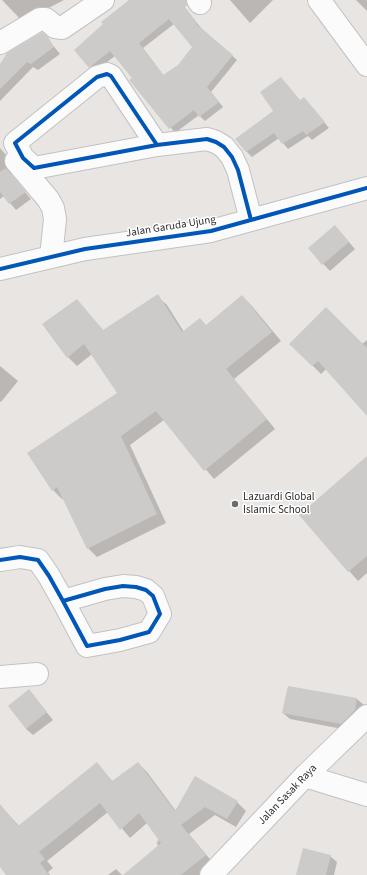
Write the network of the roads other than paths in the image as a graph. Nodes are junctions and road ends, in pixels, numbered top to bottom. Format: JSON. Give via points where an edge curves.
{"nodes":[{"id":1,"x":103,"y":0,"type":"edge"},
{"id":2,"x":319,"y":0,"type":"edge"},
{"id":3,"x":0,"y":43,"type":"edge"},
{"id":4,"x":367,"y":65,"type":"edge"},
{"id":5,"x":0,"y":141,"type":"edge"},
{"id":6,"x":157,"y":145,"type":"junction"},
{"id":7,"x":367,"y":188,"type":"edge"},
{"id":8,"x":251,"y":220,"type":"junction"},
{"id":9,"x":51,"y":257,"type":"junction"},
{"id":10,"x":0,"y":269,"type":"edge"},
{"id":11,"x":0,"y":560,"type":"edge"},
{"id":12,"x":63,"y":601,"type":"dead end"},
{"id":13,"x":37,"y":674,"type":"dead end"},
{"id":14,"x":0,"y":677,"type":"edge"},
{"id":15,"x":367,"y":716,"type":"edge"},
{"id":16,"x":305,"y":776,"type":"junction"},
{"id":17,"x":367,"y":795,"type":"edge"},
{"id":18,"x":211,"y":875,"type":"edge"}],
"edges":[{"from":1,"to":3,"type":"street","via":[[62,28],[55,27],[46,19],[40,19]]},
{"from":2,"to":4,"type":"street"},
{"from":5,"to":9,"type":"street","via":[[53,208],[55,219]]},
{"from":6,"to":6,"type":"street","via":[[34,168],[15,143],[97,77],[108,74]]},
{"from":6,"to":8,"type":"street","via":[[207,139],[224,147],[238,170]]},
{"from":7,"to":8,"type":"street","name":"Jalan Garuda Ujung"},
{"from":8,"to":9,"type":"street","name":"Jalan Garuda Ujung","via":[[211,231]]},
{"from":9,"to":10,"type":"street","name":"Jalan Garuda Ujung"},
{"from":11,"to":12,"type":"street","via":[[20,557],[38,560]]},
{"from":13,"to":14,"type":"street"},
{"from":15,"to":16,"type":"street","name":"Jalan Sasak Raya"},
{"from":16,"to":17,"type":"street"},
{"from":16,"to":18,"type":"street","name":"Jalan Sasak Raya"}]}
